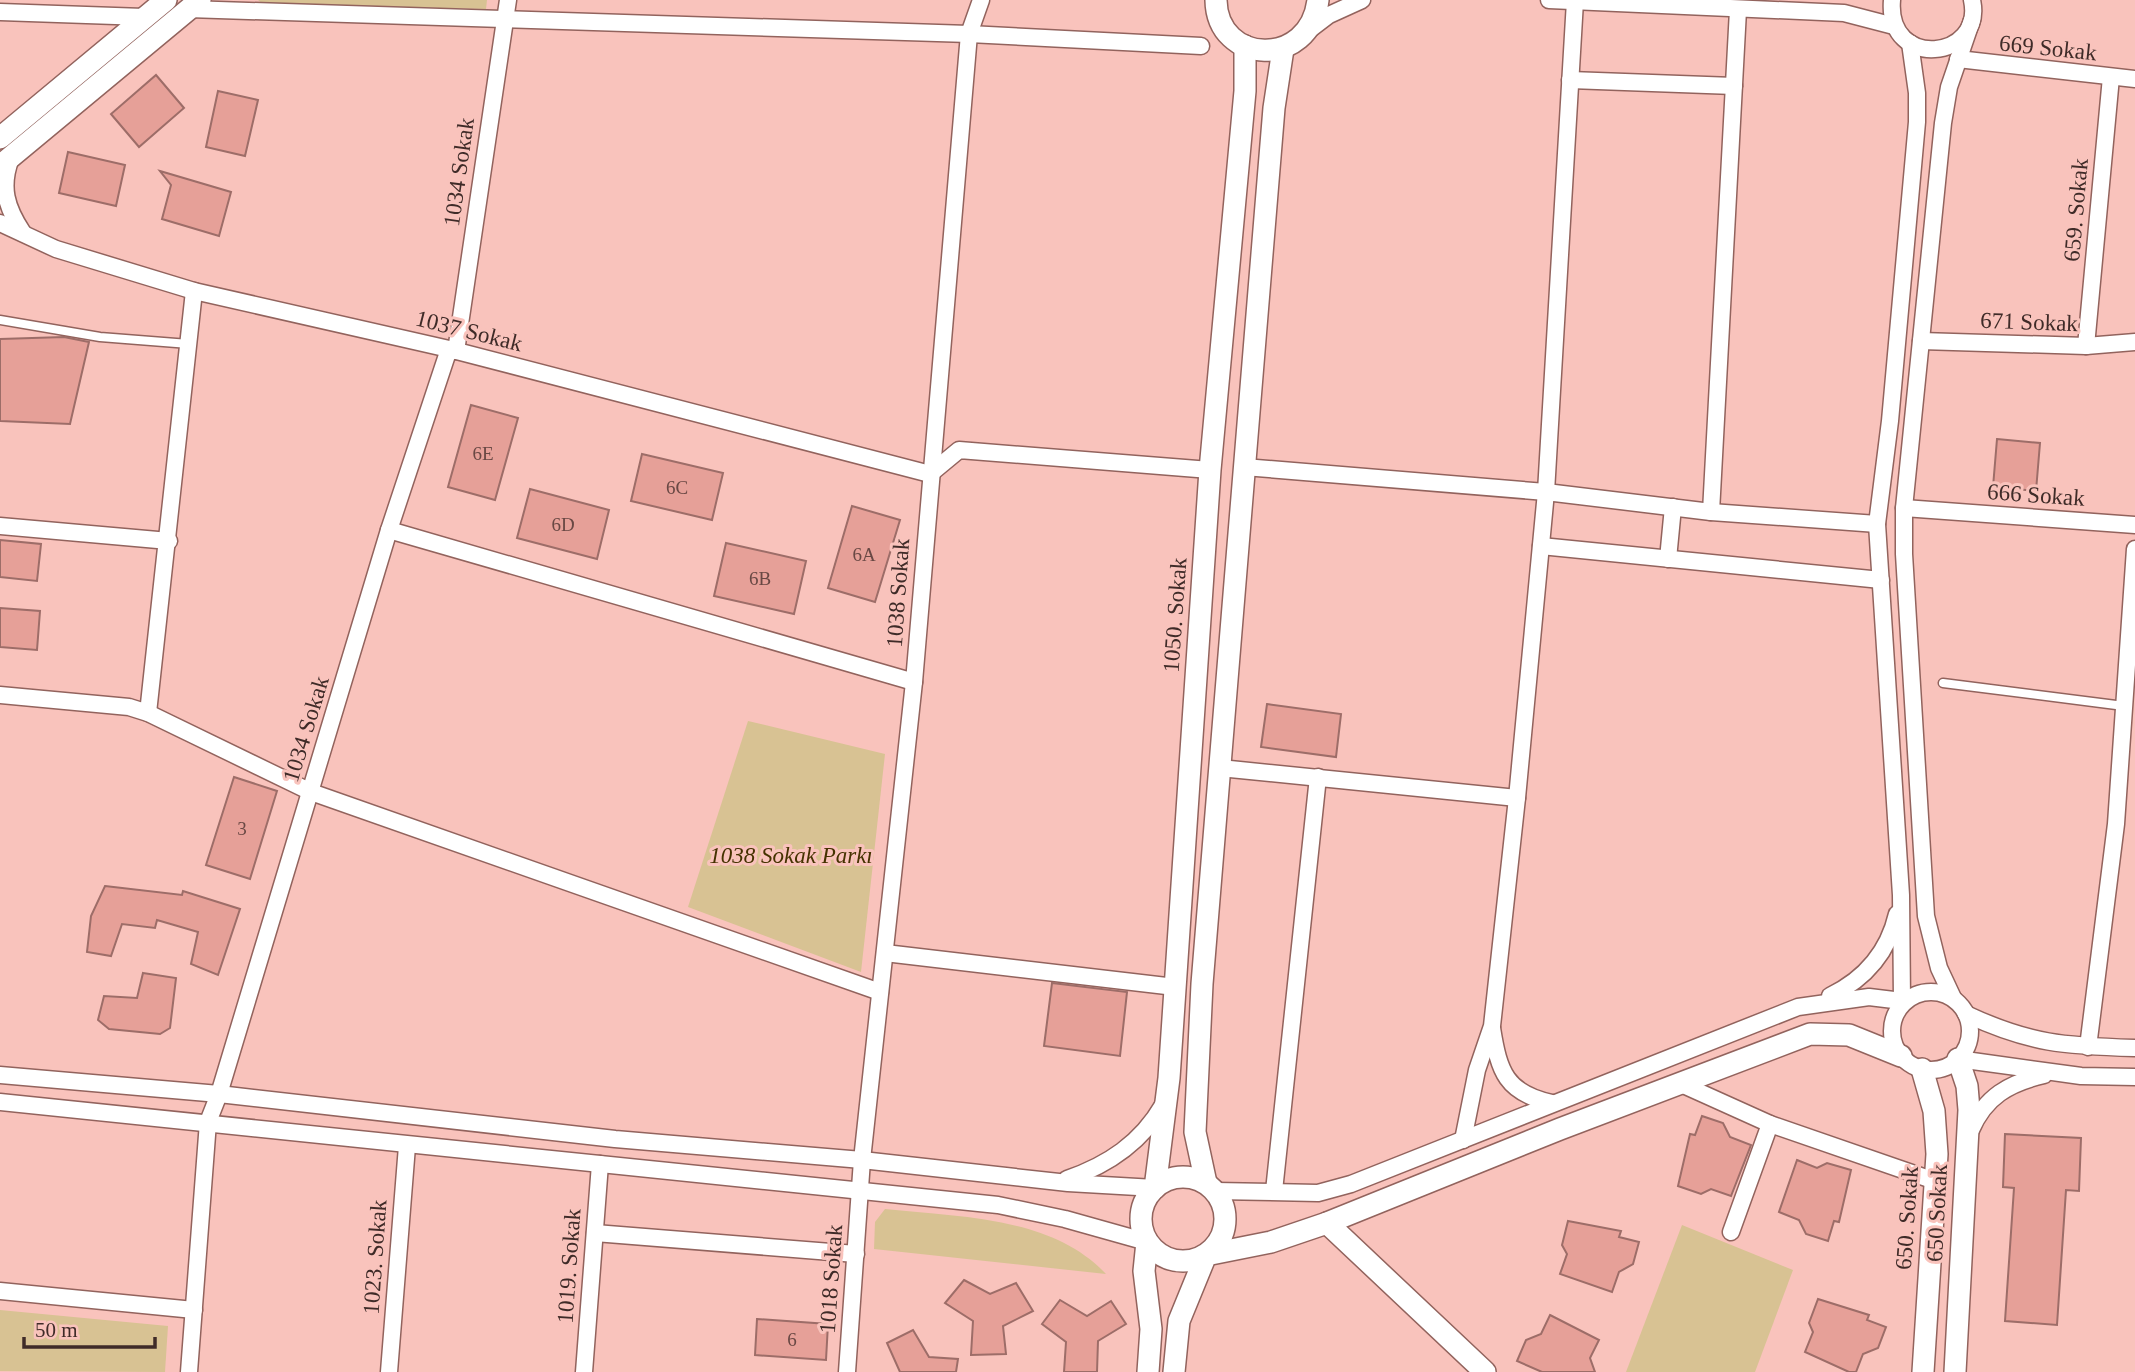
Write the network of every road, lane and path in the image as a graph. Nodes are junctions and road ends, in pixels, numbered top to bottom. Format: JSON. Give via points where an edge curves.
{"nodes":[{"id":1,"x":166,"y":0,"type":"edge"},
{"id":2,"x":508,"y":0,"type":"edge"},
{"id":3,"x":981,"y":0,"type":"edge"},
{"id":4,"x":1318,"y":0,"type":"edge"},
{"id":5,"x":1362,"y":0,"type":"edge"},
{"id":6,"x":1549,"y":0,"type":"edge"},
{"id":7,"x":1892,"y":0,"type":"edge"},
{"id":8,"x":1972,"y":0,"type":"edge"},
{"id":9,"x":1575,"y":1,"type":"edge"},
{"id":10,"x":1214,"y":3,"type":"edge"},
{"id":11,"x":194,"y":5,"type":"edge"},
{"id":12,"x":1738,"y":10,"type":"junction"},
{"id":13,"x":0,"y":12,"type":"edge"},
{"id":14,"x":144,"y":17,"type":"junction"},
{"id":15,"x":505,"y":20,"type":"junction"},
{"id":16,"x":1972,"y":20,"type":"junction"},
{"id":17,"x":1894,"y":26,"type":"junction"},
{"id":18,"x":1308,"y":31,"type":"junction"},
{"id":19,"x":970,"y":34,"type":"junction"},
{"id":20,"x":1910,"y":43,"type":"junction"},
{"id":21,"x":1202,"y":46,"type":"dead end"},
{"id":22,"x":1245,"y":46,"type":"junction"},
{"id":23,"x":1283,"y":48,"type":"junction"},
{"id":24,"x":1958,"y":58,"type":"junction"},
{"id":25,"x":2110,"y":77,"type":"junction"},
{"id":26,"x":2135,"y":79,"type":"edge"},
{"id":27,"x":1570,"y":80,"type":"junction"},
{"id":28,"x":1734,"y":86,"type":"junction"},
{"id":29,"x":4,"y":153,"type":"edge"},
{"id":30,"x":0,"y":223,"type":"edge"},
{"id":31,"x":23,"y":233,"type":"junction"},
{"id":32,"x":194,"y":291,"type":"junction"},
{"id":33,"x":0,"y":320,"type":"edge"},
{"id":34,"x":1921,"y":341,"type":"junction"},
{"id":35,"x":2135,"y":342,"type":"edge"},
{"id":36,"x":189,"y":344,"type":"junction"},
{"id":37,"x":2087,"y":346,"type":"junction"},
{"id":38,"x":452,"y":350,"type":"junction"},
{"id":39,"x":1244,"y":467,"type":"junction"},
{"id":40,"x":1210,"y":470,"type":"junction"},
{"id":41,"x":930,"y":474,"type":"junction"},
{"id":42,"x":1546,"y":492,"type":"junction"},
{"id":43,"x":1673,"y":507,"type":"junction"},
{"id":44,"x":1904,"y":508,"type":"junction"},
{"id":45,"x":1711,"y":512,"type":"junction"},
{"id":46,"x":1877,"y":524,"type":"junction"},
{"id":47,"x":2135,"y":525,"type":"edge"},
{"id":48,"x":0,"y":526,"type":"edge"},
{"id":49,"x":389,"y":530,"type":"junction"},
{"id":50,"x":169,"y":541,"type":"junction"},
{"id":51,"x":1541,"y":546,"type":"junction"},
{"id":52,"x":2135,"y":549,"type":"edge"},
{"id":53,"x":1668,"y":559,"type":"junction"},
{"id":54,"x":1881,"y":580,"type":"junction"},
{"id":55,"x":914,"y":682,"type":"junction"},
{"id":56,"x":1942,"y":683,"type":"dead end"},
{"id":57,"x":0,"y":695,"type":"edge"},
{"id":58,"x":2124,"y":706,"type":"junction"},
{"id":59,"x":148,"y":713,"type":"junction"},
{"id":60,"x":1220,"y":768,"type":"junction"},
{"id":61,"x":1318,"y":777,"type":"junction"},
{"id":62,"x":2127,"y":788,"type":"edge"},
{"id":63,"x":311,"y":792,"type":"junction"},
{"id":64,"x":1517,"y":798,"type":"junction"},
{"id":65,"x":1901,"y":895,"type":"junction"},
{"id":66,"x":885,"y":953,"type":"junction"},
{"id":67,"x":1175,"y":987,"type":"junction"},
{"id":68,"x":880,"y":992,"type":"junction"},
{"id":69,"x":1953,"y":998,"type":"junction"},
{"id":70,"x":1902,"y":1001,"type":"junction"},
{"id":71,"x":1818,"y":1002,"type":"junction"},
{"id":72,"x":1966,"y":1014,"type":"junction"},
{"id":73,"x":1492,"y":1026,"type":"junction"},
{"id":74,"x":2088,"y":1047,"type":"junction"},
{"id":75,"x":2135,"y":1048,"type":"edge"},
{"id":76,"x":1901,"y":1056,"type":"junction"},
{"id":77,"x":1958,"y":1059,"type":"junction"},
{"id":78,"x":1922,"y":1069,"type":"junction"},
{"id":79,"x":2055,"y":1073,"type":"junction"},
{"id":80,"x":0,"y":1075,"type":"edge"},
{"id":81,"x":2135,"y":1077,"type":"edge"},
{"id":82,"x":1679,"y":1083,"type":"junction"},
{"id":83,"x":219,"y":1094,"type":"junction"},
{"id":84,"x":0,"y":1102,"type":"edge"},
{"id":85,"x":1165,"y":1103,"type":"junction"},
{"id":86,"x":1552,"y":1103,"type":"junction"},
{"id":87,"x":208,"y":1122,"type":"junction"},
{"id":88,"x":1770,"y":1124,"type":"junction"},
{"id":89,"x":1967,"y":1139,"type":"junction"},
{"id":90,"x":1463,"y":1140,"type":"junction"},
{"id":91,"x":407,"y":1146,"type":"junction"},
{"id":92,"x":862,"y":1160,"type":"junction"},
{"id":93,"x":600,"y":1164,"type":"junction"},
{"id":94,"x":1935,"y":1181,"type":"junction"},
{"id":95,"x":1059,"y":1182,"type":"junction"},
{"id":96,"x":1211,"y":1187,"type":"junction"},
{"id":97,"x":1155,"y":1188,"type":"junction"},
{"id":98,"x":860,"y":1190,"type":"junction"},
{"id":99,"x":1274,"y":1191,"type":"junction"},
{"id":100,"x":1328,"y":1223,"type":"junction"},
{"id":101,"x":1731,"y":1232,"type":"dead end"},
{"id":102,"x":595,"y":1233,"type":"junction"},
{"id":103,"x":1147,"y":1242,"type":"junction"},
{"id":104,"x":856,"y":1254,"type":"junction"},
{"id":105,"x":1206,"y":1255,"type":"junction"},
{"id":106,"x":0,"y":1292,"type":"edge"},
{"id":107,"x":194,"y":1310,"type":"junction"},
{"id":108,"x":189,"y":1372,"type":"edge"},
{"id":109,"x":389,"y":1372,"type":"edge"},
{"id":110,"x":584,"y":1372,"type":"edge"},
{"id":111,"x":847,"y":1372,"type":"edge"},
{"id":112,"x":1148,"y":1372,"type":"edge"},
{"id":113,"x":1174,"y":1372,"type":"edge"},
{"id":114,"x":1485,"y":1372,"type":"edge"},
{"id":115,"x":1923,"y":1372,"type":"edge"},
{"id":116,"x":1955,"y":1372,"type":"edge"}],
"edges":[{"from":1,"to":14,"type":"street"},
{"from":2,"to":15,"type":"street","name":"1034 Sokak"},
{"from":3,"to":19,"type":"street","name":"1038 Sokak"},
{"from":4,"to":18,"type":"street"},
{"from":5,"to":18,"type":"street"},
{"from":6,"to":9,"type":"street"},
{"from":7,"to":17,"type":"street"},
{"from":8,"to":16,"type":"street"},
{"from":9,"to":12,"type":"street"},
{"from":9,"to":27,"type":"street"},
{"from":10,"to":22,"type":"street","via":[[1230,36]]},
{"from":11,"to":15,"type":"street"},
{"from":11,"to":29,"type":"street"},
{"from":12,"to":17,"type":"street","via":[[1844,13]]},
{"from":12,"to":28,"type":"street"},
{"from":13,"to":14,"type":"street"},
{"from":14,"to":29,"type":"street"},
{"from":15,"to":19,"type":"street"},
{"from":15,"to":38,"type":"street","name":"1034 Sokak"},
{"from":16,"to":20,"type":"street","via":[[1965,33],[1942,49],[1928,50]]},
{"from":16,"to":24,"type":"street"},
{"from":17,"to":20,"type":"street"},
{"from":18,"to":23,"type":"street"},
{"from":19,"to":21,"type":"street"},
{"from":19,"to":41,"type":"street","name":"1038 Sokak"},
{"from":20,"to":46,"type":"street","via":[[1917,122]]},
{"from":22,"to":23,"type":"street","via":[[1262,51]]},
{"from":22,"to":40,"type":"street","name":"1050. Sokak","via":[[1245,91]]},
{"from":23,"to":39,"type":"street"},
{"from":24,"to":25,"type":"street","name":"669 Sokak"},
{"from":24,"to":34,"type":"street","via":[[1944,123]]},
{"from":25,"to":26,"type":"street","name":"669 Sokak"},
{"from":25,"to":37,"type":"street","name":"659. Sokak"},
{"from":27,"to":28,"type":"street"},
{"from":27,"to":42,"type":"street"},
{"from":28,"to":45,"type":"street"},
{"from":29,"to":31,"type":"street","via":[[5,199]]},
{"from":30,"to":31,"type":"street","name":"1037 Sokak"},
{"from":31,"to":32,"type":"street","name":"1037 Sokak","via":[[56,249]]},
{"from":32,"to":36,"type":"street"},
{"from":32,"to":38,"type":"street","name":"1037 Sokak"},
{"from":33,"to":36,"type":"lane","via":[[100,337]]},
{"from":34,"to":37,"type":"street","name":"671 Sokak"},
{"from":34,"to":44,"type":"street"},
{"from":35,"to":37,"type":"street","name":"671 Sokak"},
{"from":36,"to":50,"type":"street"},
{"from":38,"to":41,"type":"street","name":"1037 Sokak"},
{"from":38,"to":49,"type":"street","name":"1034 Sokak"},
{"from":39,"to":42,"type":"street"},
{"from":39,"to":60,"type":"street"},
{"from":40,"to":41,"type":"street","via":[[959,450]]},
{"from":40,"to":67,"type":"street","name":"1050. Sokak"},
{"from":41,"to":55,"type":"street","name":"1038 Sokak"},
{"from":42,"to":43,"type":"street"},
{"from":42,"to":51,"type":"street"},
{"from":43,"to":45,"type":"street"},
{"from":43,"to":53,"type":"street"},
{"from":44,"to":47,"type":"street","name":"666 Sokak"},
{"from":44,"to":69,"type":"street","via":[[1926,916],[1939,968]]},
{"from":45,"to":46,"type":"street"},
{"from":46,"to":54,"type":"street"},
{"from":48,"to":50,"type":"street"},
{"from":49,"to":55,"type":"street"},
{"from":49,"to":63,"type":"street","name":"1034 Sokak"},
{"from":50,"to":59,"type":"street"},
{"from":51,"to":53,"type":"street"},
{"from":51,"to":64,"type":"street"},
{"from":52,"to":58,"type":"street"},
{"from":53,"to":54,"type":"street"},
{"from":54,"to":65,"type":"street"},
{"from":55,"to":66,"type":"street","name":"1038 Sokak"},
{"from":56,"to":58,"type":"lane"},
{"from":57,"to":59,"type":"street","via":[[129,707]]},
{"from":58,"to":62,"type":"street"},
{"from":59,"to":63,"type":"street"},
{"from":60,"to":61,"type":"street"},
{"from":60,"to":96,"type":"street","via":[[1195,1132]]},
{"from":61,"to":64,"type":"street"},
{"from":61,"to":99,"type":"street"},
{"from":62,"to":74,"type":"street"},
{"from":63,"to":68,"type":"street"},
{"from":63,"to":83,"type":"street","name":"1034 Sokak"},
{"from":64,"to":73,"type":"street"},
{"from":65,"to":70,"type":"street"},
{"from":65,"to":71,"type":"street","via":[[1893,932],[1880,956],[1848,988]]},
{"from":66,"to":67,"type":"street"},
{"from":66,"to":68,"type":"street","name":"1038 Sokak"},
{"from":67,"to":85,"type":"street","name":"1050. Sokak"},
{"from":68,"to":92,"type":"street","name":"1038 Sokak"},
{"from":69,"to":70,"type":"street","via":[[1929,991]]},
{"from":69,"to":72,"type":"street"},
{"from":70,"to":71,"type":"street","via":[[1869,997]]},
{"from":70,"to":76,"type":"street","via":[[1892,1034]]},
{"from":71,"to":86,"type":"street"},
{"from":72,"to":74,"type":"street","via":[[2008,1034]]},
{"from":72,"to":77,"type":"street","via":[[1969,1043]]},
{"from":73,"to":86,"type":"street","via":[[1500,1067],[1511,1083],[1526,1097]]},
{"from":73,"to":90,"type":"street","via":[[1477,1070]]},
{"from":74,"to":75,"type":"street"},
{"from":76,"to":78,"type":"street"},
{"from":76,"to":82,"type":"street","via":[[1849,1035],[1810,1034]]},
{"from":77,"to":78,"type":"street","via":[[1940,1070]]},
{"from":77,"to":79,"type":"street"},
{"from":77,"to":89,"type":"street","name":"650 Sokak","via":[[1967,1087]]},
{"from":78,"to":94,"type":"street","name":"650. Sokak","via":[[1937,1132]]},
{"from":79,"to":81,"type":"street"},
{"from":79,"to":89,"type":"street","via":[[2023,1080],[1993,1096],[1978,1114]]},
{"from":80,"to":83,"type":"street"},
{"from":82,"to":88,"type":"street"},
{"from":82,"to":100,"type":"street"},
{"from":83,"to":87,"type":"street","name":"1034 Sokak"},
{"from":83,"to":92,"type":"street","via":[[602,1137]]},
{"from":84,"to":87,"type":"street"},
{"from":85,"to":95,"type":"street","via":[[1128,1148],[1090,1171]]},
{"from":85,"to":97,"type":"street","name":"1050. Sokak"},
{"from":86,"to":90,"type":"street"},
{"from":87,"to":91,"type":"street"},
{"from":87,"to":107,"type":"street","name":"1034 Sokak"},
{"from":88,"to":94,"type":"street"},
{"from":88,"to":101,"type":"street"},
{"from":89,"to":116,"type":"street","name":"650 Sokak"},
{"from":90,"to":99,"type":"street","via":[[1318,1193]]},
{"from":91,"to":93,"type":"street"},
{"from":91,"to":109,"type":"street","name":"1023. Sokak"},
{"from":92,"to":95,"type":"street"},
{"from":92,"to":98,"type":"street","name":"1038 Sokak"},
{"from":93,"to":98,"type":"street"},
{"from":93,"to":102,"type":"street","name":"1019. Sokak"},
{"from":94,"to":115,"type":"street","name":"650. Sokak"},
{"from":95,"to":97,"type":"street"},
{"from":96,"to":97,"type":"street","via":[[1183,1176]]},
{"from":96,"to":99,"type":"street"},
{"from":96,"to":105,"type":"street","via":[[1224,1207],[1226,1220],[1223,1235]]},
{"from":97,"to":103,"type":"street","via":[[1141,1220]]},
{"from":98,"to":103,"type":"street","via":[[998,1205]]},
{"from":98,"to":104,"type":"street","name":"1018 Sokak"},
{"from":100,"to":105,"type":"street"},
{"from":100,"to":114,"type":"street"},
{"from":102,"to":104,"type":"street"},
{"from":102,"to":110,"type":"street","name":"1019. Sokak"},
{"from":103,"to":105,"type":"street","via":[[1176,1261]]},
{"from":103,"to":112,"type":"street","via":[[1143,1271],[1151,1329]]},
{"from":104,"to":111,"type":"street","name":"1018 Sokak"},
{"from":105,"to":113,"type":"street","via":[[1179,1321]]},
{"from":106,"to":107,"type":"street"},
{"from":107,"to":108,"type":"street","name":"1034 Sokak"}]}
